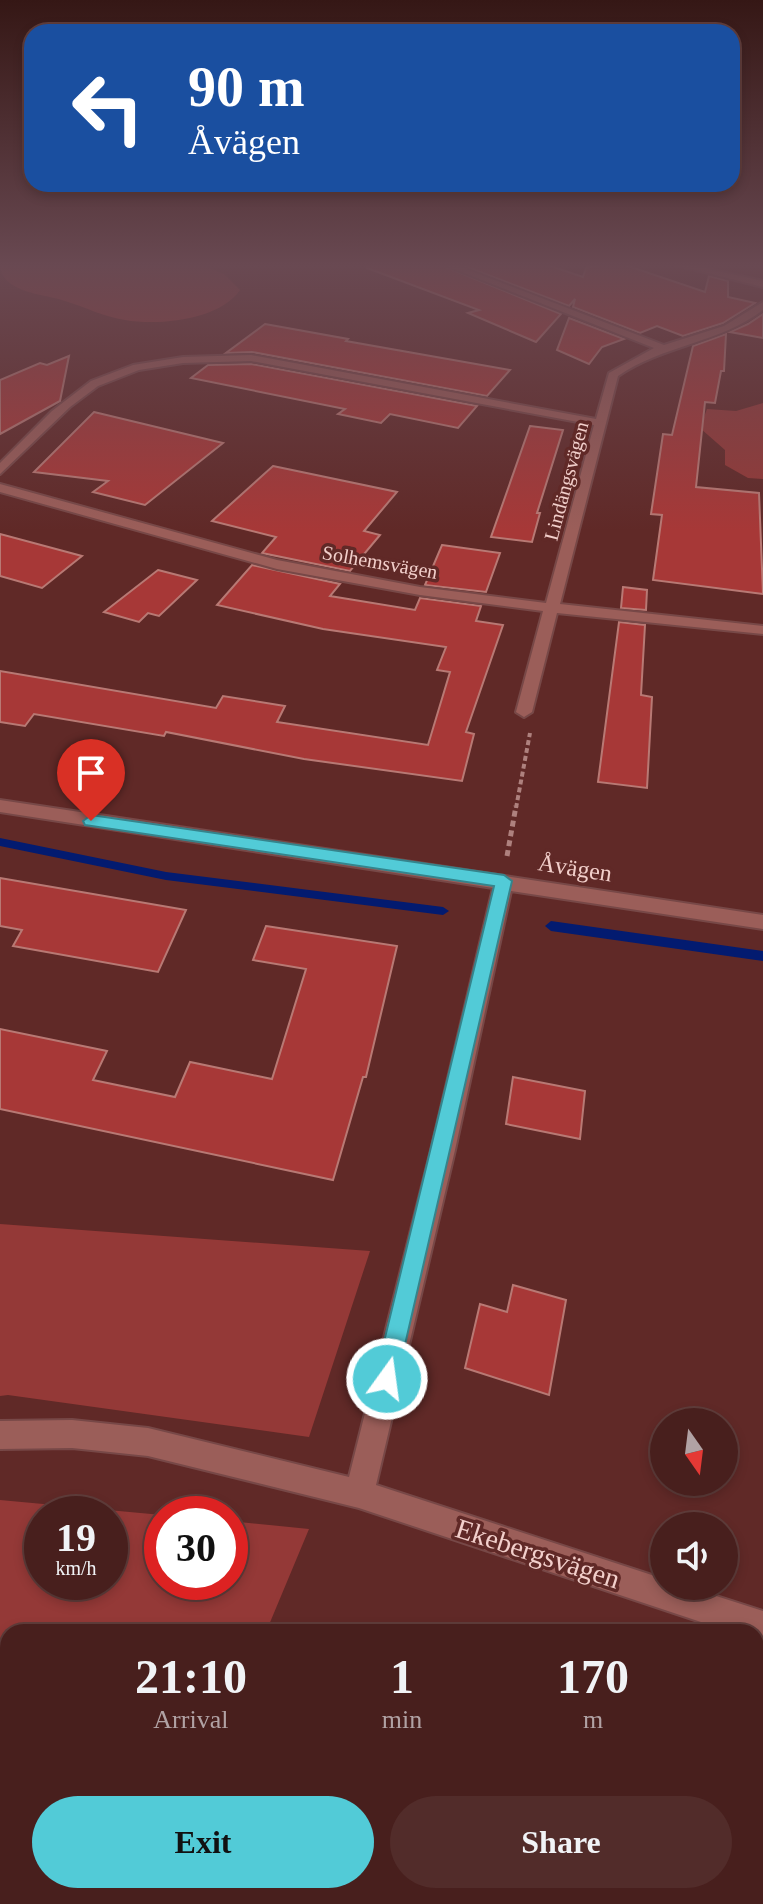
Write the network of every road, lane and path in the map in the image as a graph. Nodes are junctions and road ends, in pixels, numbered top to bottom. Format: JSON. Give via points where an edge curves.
{"nodes":[{"id":1,"x":645,"y":354,"type":"edge"},
{"id":2,"x":601,"y":423,"type":"junction"},
{"id":3,"x":0,"y":470,"type":"edge"},
{"id":4,"x":0,"y":488,"type":"edge"},
{"id":5,"x":553,"y":609,"type":"junction"},
{"id":6,"x":763,"y":630,"type":"edge"},
{"id":7,"x":524,"y":712,"type":"joint"},
{"id":8,"x":0,"y":806,"type":"edge"},
{"id":9,"x":505,"y":869,"type":"junction"},
{"id":10,"x":763,"y":922,"type":"edge"},
{"id":11,"x":0,"y":1435,"type":"edge"},
{"id":12,"x":359,"y":1494,"type":"junction"},
{"id":13,"x":754,"y":1624,"type":"edge"}],
"edges":[{"from":1,"to":2,"type":"street","name":"Lindängsvägen","via":[[613,375]]},
{"from":2,"to":3,"type":"street","via":[[251,358],[209,358],[127,371],[100,382],[77,395]]},
{"from":2,"to":5,"type":"street","name":"Lindängsvägen"},
{"from":4,"to":5,"type":"street","name":"Solhemsvägen","via":[[245,556],[369,583]]},
{"from":5,"to":6,"type":"street","name":"Solhemsvägen"},
{"from":5,"to":7,"type":"street","name":"Lindängsvägen"},
{"from":7,"to":9,"type":"path","via":[[531,728]]},
{"from":8,"to":9,"type":"street","name":"Åvägen"},
{"from":9,"to":10,"type":"street","name":"Åvägen"},
{"from":9,"to":12,"type":"street"},
{"from":11,"to":12,"type":"street","name":"Ekebergsvägen","via":[[72,1434],[148,1442]]},
{"from":12,"to":13,"type":"street","name":"Ekebergsvägen"}]}
